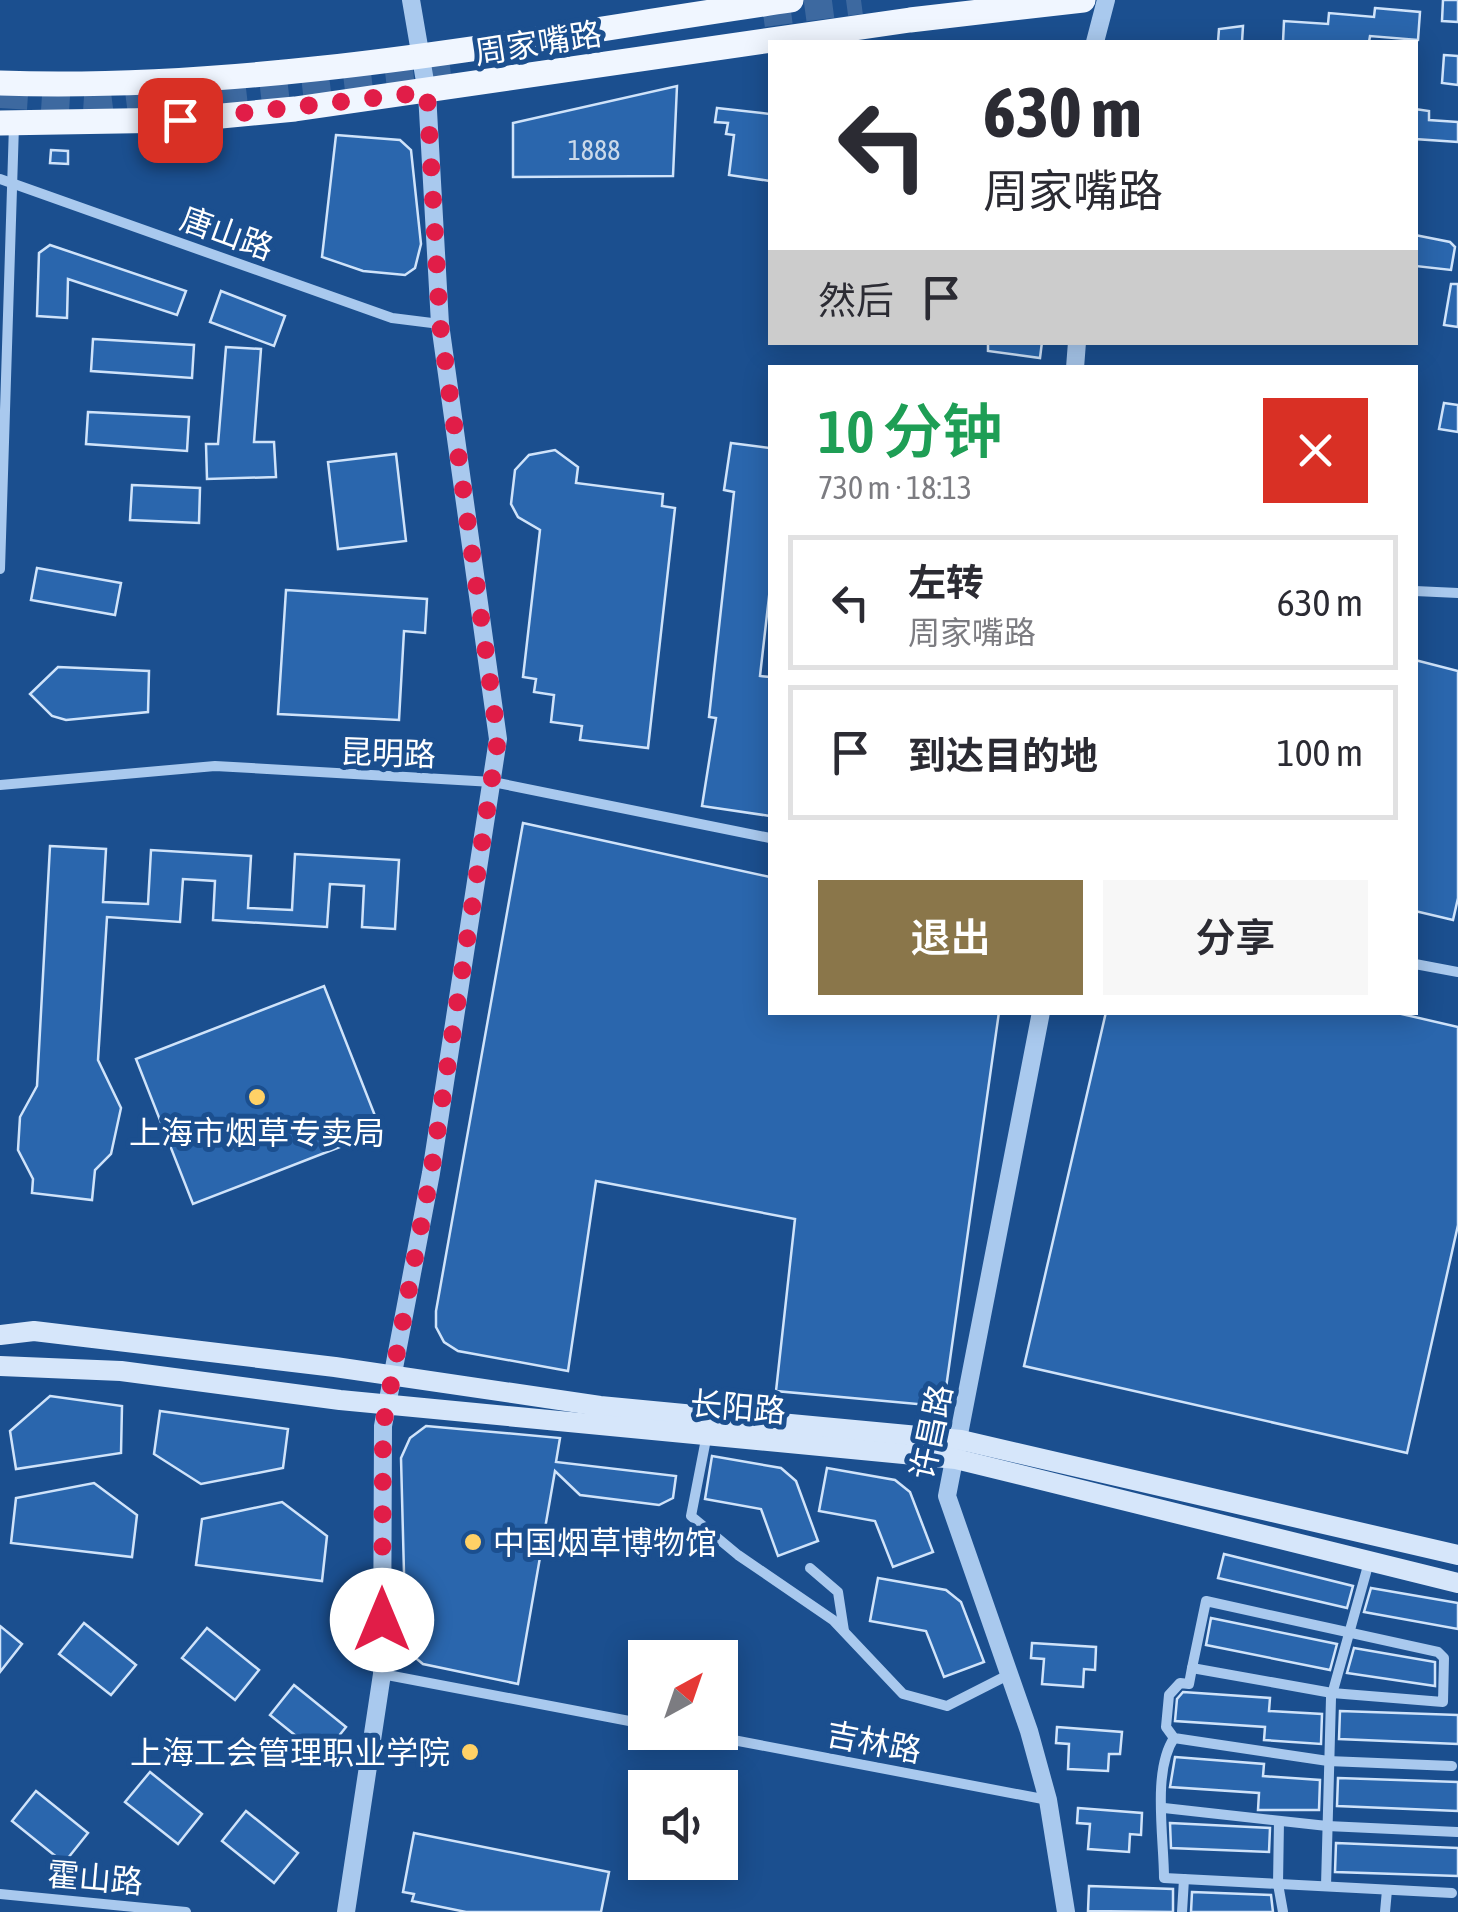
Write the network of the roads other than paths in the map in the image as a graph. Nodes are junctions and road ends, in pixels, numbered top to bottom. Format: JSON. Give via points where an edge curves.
{"nodes":[{"id":1,"x":410,"y":0,"type":"edge"},
{"id":2,"x":791,"y":0,"type":"tunnel mouth"},
{"id":3,"x":1083,"y":0,"type":"edge"},
{"id":4,"x":1106,"y":0,"type":"edge"},
{"id":5,"x":775,"y":40,"type":"edge"},
{"id":6,"x":1096,"y":40,"type":"edge"},
{"id":7,"x":768,"y":41,"type":"tunnel mouth"},
{"id":8,"x":744,"y":44,"type":"junction"},
{"id":9,"x":768,"y":50,"type":"edge"},
{"id":10,"x":421,"y":55,"type":"junction"},
{"id":11,"x":0,"y":83,"type":"edge"},
{"id":12,"x":427,"y":92,"type":"junction"},
{"id":13,"x":7,"y":123,"type":"edge"},
{"id":14,"x":0,"y":180,"type":"edge"},
{"id":15,"x":15,"y":183,"type":"junction"},
{"id":16,"x":440,"y":324,"type":"junction"},
{"id":17,"x":0,"y":569,"type":"edge"},
{"id":18,"x":1418,"y":591,"type":"edge"},
{"id":19,"x":1458,"y":593,"type":"edge"},
{"id":20,"x":493,"y":782,"type":"junction"},
{"id":21,"x":0,"y":785,"type":"edge"},
{"id":22,"x":768,"y":838,"type":"edge"},
{"id":23,"x":1418,"y":965,"type":"edge"},
{"id":24,"x":1458,"y":972,"type":"edge"},
{"id":25,"x":1040,"y":1015,"type":"edge"},
{"id":26,"x":0,"y":1335,"type":"edge"},
{"id":27,"x":0,"y":1366,"type":"edge"},
{"id":28,"x":395,"y":1379,"type":"junction"},
{"id":29,"x":389,"y":1404,"type":"junction"},
{"id":30,"x":706,"y":1434,"type":"junction"},
{"id":31,"x":959,"y":1450,"type":"junction"},
{"id":32,"x":1458,"y":1555,"type":"edge"},
{"id":33,"x":1370,"y":1561,"type":"junction"},
{"id":34,"x":810,"y":1568,"type":"dead end"},
{"id":35,"x":1458,"y":1583,"type":"edge"},
{"id":36,"x":844,"y":1632,"type":"junction"},
{"id":37,"x":1348,"y":1634,"type":"junction"},
{"id":38,"x":1192,"y":1668,"type":"junction"},
{"id":39,"x":382,"y":1674,"type":"junction"},
{"id":40,"x":1010,"y":1674,"type":"junction"},
{"id":41,"x":1332,"y":1693,"type":"junction"},
{"id":42,"x":628,"y":1721,"type":"edge"},
{"id":43,"x":1174,"y":1738,"type":"junction"},
{"id":44,"x":738,"y":1741,"type":"edge"},
{"id":45,"x":1328,"y":1761,"type":"junction"},
{"id":46,"x":1452,"y":1766,"type":"dead end"},
{"id":47,"x":1048,"y":1800,"type":"junction"},
{"id":48,"x":1164,"y":1808,"type":"junction"},
{"id":49,"x":1279,"y":1820,"type":"junction"},
{"id":50,"x":1327,"y":1826,"type":"junction"},
{"id":51,"x":1457,"y":1832,"type":"edge"},
{"id":52,"x":1184,"y":1879,"type":"junction"},
{"id":53,"x":1278,"y":1884,"type":"junction"},
{"id":54,"x":1326,"y":1886,"type":"junction"},
{"id":55,"x":1386,"y":1890,"type":"junction"},
{"id":56,"x":1452,"y":1893,"type":"dead end"},
{"id":57,"x":0,"y":1894,"type":"edge"},
{"id":58,"x":186,"y":1912,"type":"edge"},
{"id":59,"x":346,"y":1912,"type":"edge"},
{"id":60,"x":1066,"y":1912,"type":"edge"},
{"id":61,"x":1182,"y":1912,"type":"edge"},
{"id":62,"x":1282,"y":1912,"type":"edge"},
{"id":63,"x":1385,"y":1912,"type":"edge"}],
"edges":[{"from":1,"to":10,"type":"street"},
{"from":2,"to":10,"type":"main road","name":"周家嘴路"},
{"from":3,"to":5,"type":"main road","name":"周家嘴路"},
{"from":4,"to":6,"type":"street"},
{"from":7,"to":8,"type":"main road","name":"周家嘴路"},
{"from":8,"to":9,"type":"street"},
{"from":8,"to":12,"type":"main road","name":"周家嘴路"},
{"from":10,"to":11,"type":"main road","name":"周家嘴路","via":[[136,86]]},
{"from":10,"to":12,"type":"street"},
{"from":12,"to":13,"type":"main road","name":"周家嘴路","via":[[180,120]]},
{"from":12,"to":16,"type":"street"},
{"from":13,"to":15,"type":"street"},
{"from":14,"to":15,"type":"street","name":"唐山路"},
{"from":15,"to":16,"type":"street","name":"唐山路","via":[[392,318]]},
{"from":15,"to":17,"type":"street"},
{"from":16,"to":20,"type":"street","via":[[498,739]]},
{"from":18,"to":19,"type":"street"},
{"from":20,"to":21,"type":"street","name":"昆明路","via":[[216,766]]},
{"from":20,"to":22,"type":"street","name":"昆明路"},
{"from":20,"to":28,"type":"street"},
{"from":23,"to":24,"type":"street"},
{"from":25,"to":31,"type":"street","name":"许昌路"},
{"from":26,"to":28,"type":"main road","name":"长阳路","via":[[34,1331]]},
{"from":27,"to":29,"type":"main road","name":"长阳路","via":[[121,1371]]},
{"from":28,"to":29,"type":"street"},
{"from":28,"to":31,"type":"main road","name":"长阳路"},
{"from":29,"to":30,"type":"main road","name":"长阳路"},
{"from":29,"to":39,"type":"street","via":[[383,1426]]},
{"from":30,"to":31,"type":"main road","name":"长阳路"},
{"from":30,"to":36,"type":"street","via":[[692,1516]]},
{"from":31,"to":32,"type":"main road","name":"长阳路"},
{"from":31,"to":33,"type":"main road","name":"长阳路"},
{"from":31,"to":40,"type":"street","name":"许昌路","via":[[949,1512]]},
{"from":33,"to":35,"type":"main road","name":"长阳路"},
{"from":33,"to":37,"type":"street"},
{"from":34,"to":36,"type":"street","via":[[838,1592]]},
{"from":36,"to":40,"type":"street","via":[[904,1694],[947,1706]]},
{"from":37,"to":38,"type":"street","via":[[1206,1601]]},
{"from":37,"to":41,"type":"street"},
{"from":37,"to":41,"type":"street","via":[[1438,1652],[1444,1658],[1443,1702]]},
{"from":38,"to":41,"type":"street"},
{"from":38,"to":43,"type":"street","via":[[1189,1684],[1169,1695],[1166,1726]]},
{"from":39,"to":42,"type":"street"},
{"from":39,"to":59,"type":"street"},
{"from":40,"to":47,"type":"street","name":"许昌路"},
{"from":41,"to":45,"type":"street"},
{"from":43,"to":45,"type":"street"},
{"from":43,"to":48,"type":"street","via":[[1161,1777]]},
{"from":44,"to":47,"type":"street","name":"吉林路"},
{"from":45,"to":46,"type":"street"},
{"from":45,"to":50,"type":"street"},
{"from":47,"to":60,"type":"street","name":"许昌路"},
{"from":48,"to":49,"type":"street"},
{"from":48,"to":52,"type":"street","via":[[1164,1878]]},
{"from":49,"to":50,"type":"street"},
{"from":49,"to":53,"type":"street"},
{"from":50,"to":51,"type":"street"},
{"from":50,"to":54,"type":"street"},
{"from":52,"to":53,"type":"street"},
{"from":52,"to":61,"type":"street"},
{"from":53,"to":54,"type":"street"},
{"from":53,"to":62,"type":"street"},
{"from":54,"to":55,"type":"street"},
{"from":55,"to":56,"type":"street"},
{"from":55,"to":63,"type":"street"},
{"from":57,"to":58,"type":"street","name":"霍山路"}]}
